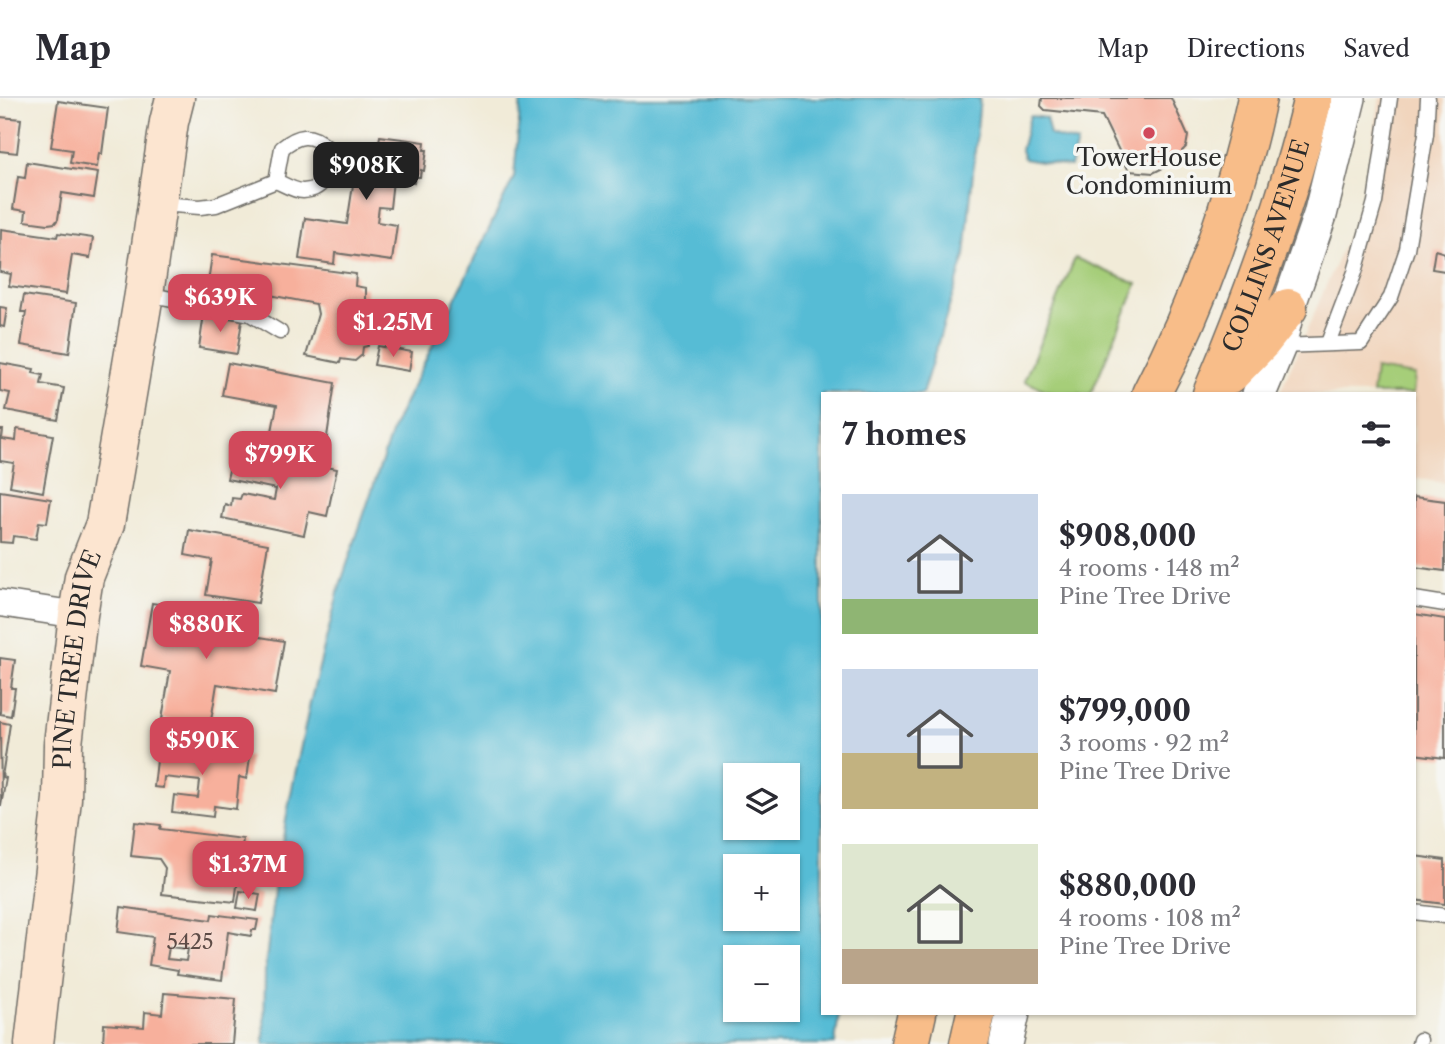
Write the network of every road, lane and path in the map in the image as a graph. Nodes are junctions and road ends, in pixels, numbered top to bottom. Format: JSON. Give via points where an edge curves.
{"nodes":[{"id":1,"x":1257,"y":98,"type":"edge"},
{"id":2,"x":1313,"y":98,"type":"edge"},
{"id":3,"x":1349,"y":98,"type":"edge"},
{"id":4,"x":1390,"y":98,"type":"edge"},
{"id":5,"x":1428,"y":98,"type":"edge"},
{"id":6,"x":171,"y":106,"type":"edge"},
{"id":7,"x":276,"y":181,"type":"dead end"},
{"id":8,"x":158,"y":204,"type":"junction"},
{"id":9,"x":1219,"y":237,"type":"junction"},
{"id":10,"x":144,"y":294,"type":"junction"},
{"id":11,"x":1288,"y":308,"type":"joint"},
{"id":12,"x":280,"y":332,"type":"dead end"},
{"id":13,"x":1260,"y":340,"type":"junction"},
{"id":14,"x":1328,"y":343,"type":"junction"},
{"id":15,"x":1152,"y":392,"type":"edge"},
{"id":16,"x":1214,"y":392,"type":"edge"},
{"id":17,"x":1259,"y":392,"type":"edge"},
{"id":18,"x":106,"y":524,"type":"junction"},
{"id":19,"x":1416,"y":600,"type":"edge"},
{"id":20,"x":0,"y":603,"type":"edge"},
{"id":21,"x":1445,"y":604,"type":"edge"},
{"id":22,"x":78,"y":615,"type":"junction"},
{"id":23,"x":62,"y":799,"type":"junction"},
{"id":24,"x":1416,"y":912,"type":"edge"},
{"id":25,"x":1445,"y":916,"type":"edge"},
{"id":26,"x":917,"y":1015,"type":"edge"},
{"id":27,"x":976,"y":1015,"type":"edge"},
{"id":28,"x":1013,"y":1015,"type":"edge"},
{"id":29,"x":34,"y":1044,"type":"edge"},
{"id":30,"x":910,"y":1044,"type":"edge"},
{"id":31,"x":969,"y":1044,"type":"edge"},
{"id":32,"x":1006,"y":1044,"type":"edge"}],
"edges":[{"from":1,"to":9,"type":"main road","name":"COLLINS AVENUE"},
{"from":2,"to":13,"type":"main road","name":"COLLINS AVENUE","via":[[1283,210]]},
{"from":3,"to":11,"type":"street","via":[[1326,193]]},
{"from":4,"to":14,"type":"lane","via":[[1375,202]]},
{"from":5,"to":14,"type":"lane","via":[[1407,250],[1391,297],[1361,343]]},
{"from":6,"to":8,"type":"main road","name":"PINE TREE DRIVE"},
{"from":7,"to":8,"type":"lane","via":[[216,205]]},
{"from":8,"to":10,"type":"main road","name":"PINE TREE DRIVE"},
{"from":9,"to":13,"type":"main road","via":[[1222,313],[1227,322]]},
{"from":9,"to":15,"type":"main road","name":"COLLINS AVENUE"},
{"from":10,"to":12,"type":"lane","via":[[250,314]]},
{"from":10,"to":18,"type":"main road","name":"PINE TREE DRIVE"},
{"from":11,"to":13,"type":"main road"},
{"from":13,"to":14,"type":"lane"},
{"from":13,"to":16,"type":"main road","name":"COLLINS AVENUE"},
{"from":13,"to":17,"type":"street"},
{"from":18,"to":22,"type":"main road","name":"PINE TREE DRIVE","via":[[84,577]]},
{"from":18,"to":23,"type":"main road","name":"PINE TREE DRIVE","via":[[110,580],[78,747]]},
{"from":19,"to":21,"type":"lane"},
{"from":20,"to":22,"type":"street"},
{"from":22,"to":23,"type":"main road","name":"PINE TREE DRIVE","via":[[63,744]]},
{"from":23,"to":29,"type":"main road","name":"PINE TREE DRIVE"},
{"from":24,"to":25,"type":"lane"},
{"from":26,"to":30,"type":"main road"},
{"from":27,"to":31,"type":"main road"},
{"from":28,"to":32,"type":"street"}]}
